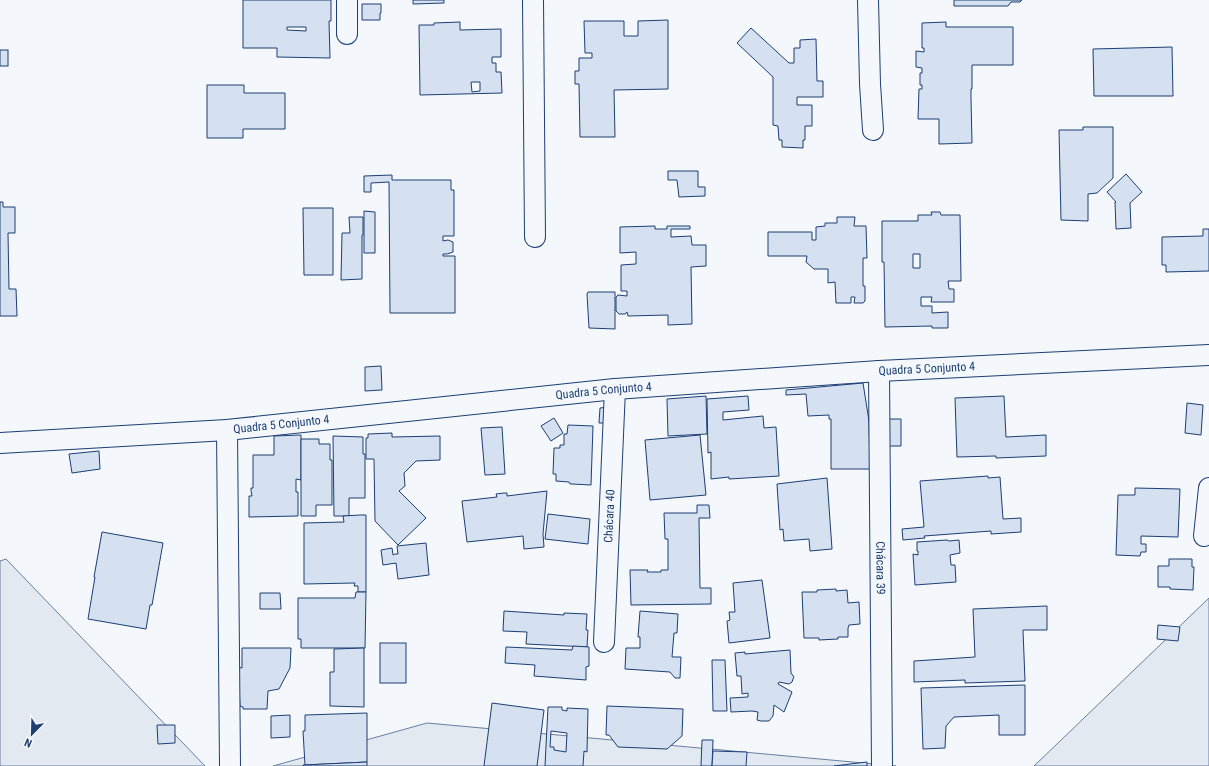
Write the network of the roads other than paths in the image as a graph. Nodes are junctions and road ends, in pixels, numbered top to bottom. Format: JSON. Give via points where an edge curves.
{"nodes":[{"id":1,"x":347,"y":0,"type":"edge"},
{"id":2,"x":533,"y":0,"type":"edge"},
{"id":3,"x":868,"y":0,"type":"edge"},
{"id":4,"x":347,"y":34,"type":"dead end"},
{"id":5,"x":873,"y":130,"type":"dead end"},
{"id":6,"x":535,"y":238,"type":"dead end"},
{"id":7,"x":1209,"y":355,"type":"edge"},
{"id":8,"x":879,"y":371,"type":"junction"},
{"id":9,"x":614,"y":390,"type":"junction"},
{"id":10,"x":227,"y":430,"type":"junction"},
{"id":11,"x":0,"y":443,"type":"edge"},
{"id":12,"x":1209,"y":488,"type":"edge"},
{"id":13,"x":1204,"y":536,"type":"dead end"},
{"id":14,"x":604,"y":642,"type":"dead end"},
{"id":15,"x":230,"y":766,"type":"edge"},
{"id":16,"x":882,"y":766,"type":"edge"}],
"edges":[{"from":1,"to":4,"type":"street"},
{"from":2,"to":6,"type":"street"},
{"from":3,"to":5,"type":"street"},
{"from":7,"to":8,"type":"street","name":"Quadra 5 Conjunto 4"},
{"from":8,"to":9,"type":"street","name":"Quadra 5 Conjunto 4"},
{"from":8,"to":16,"type":"street","name":"Chácara 39"},
{"from":9,"to":10,"type":"street","name":"Quadra 5 Conjunto 4"},
{"from":9,"to":14,"type":"street","name":"Chácara 40"},
{"from":10,"to":11,"type":"street","name":"Quadra 5 Conjunto 4"},
{"from":10,"to":15,"type":"street"},
{"from":12,"to":13,"type":"street"}]}
